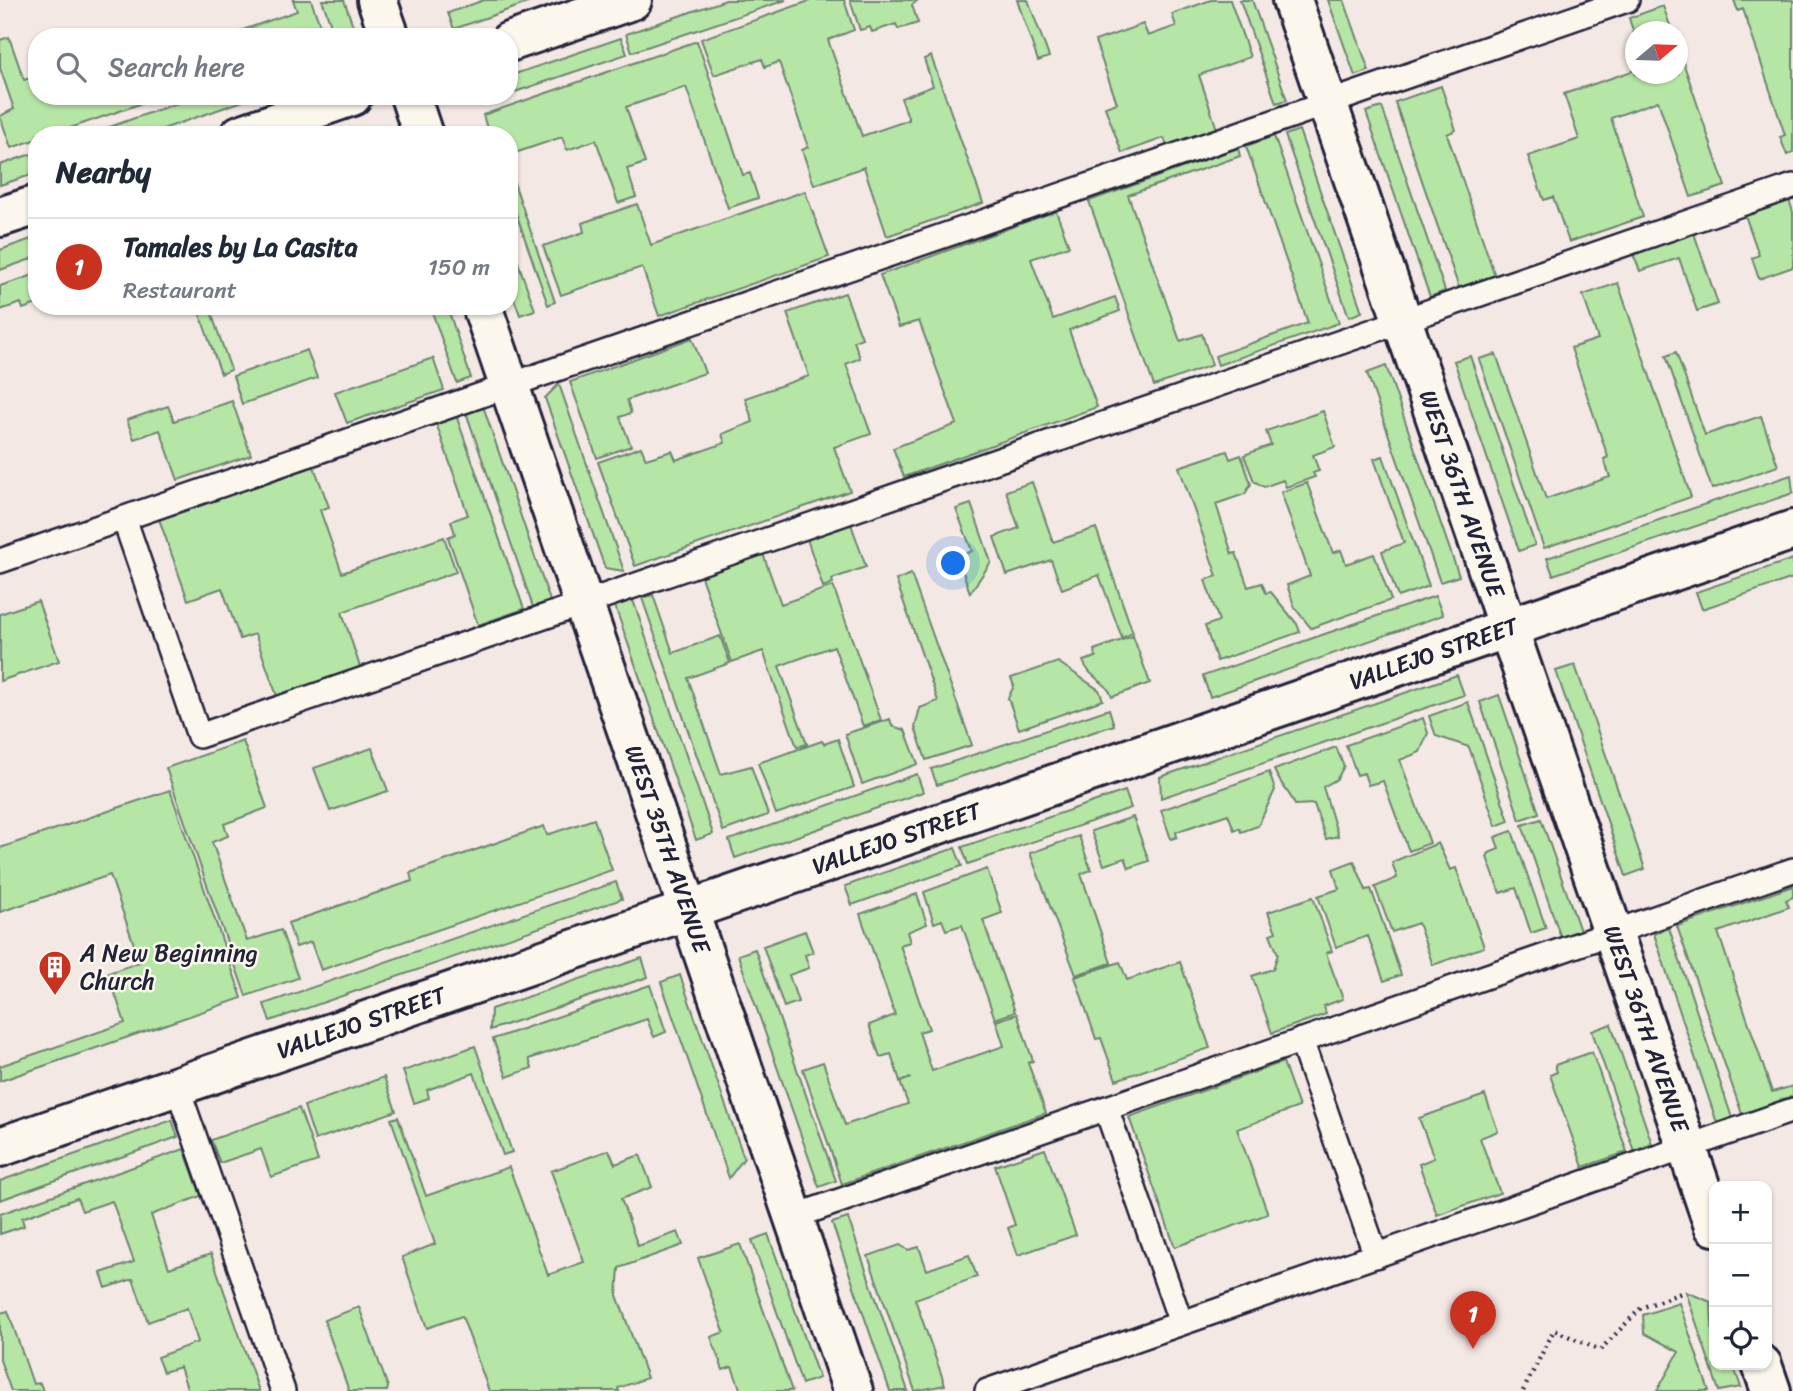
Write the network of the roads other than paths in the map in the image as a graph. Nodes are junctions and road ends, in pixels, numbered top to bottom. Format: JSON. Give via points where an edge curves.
{"nodes":[{"id":1,"x":377,"y":0,"type":"edge"},
{"id":2,"x":632,"y":0,"type":"edge"},
{"id":3,"x":1292,"y":0,"type":"edge"},
{"id":4,"x":1627,"y":0,"type":"edge"},
{"id":5,"x":387,"y":28,"type":"edge"},
{"id":6,"x":518,"y":39,"type":"edge"},
{"id":7,"x":1328,"y":103,"type":"junction"},
{"id":8,"x":326,"y":105,"type":"edge"},
{"id":9,"x":413,"y":105,"type":"edge"},
{"id":10,"x":266,"y":126,"type":"edge"},
{"id":11,"x":420,"y":126,"type":"edge"},
{"id":12,"x":1793,"y":186,"type":"edge"},
{"id":13,"x":28,"y":208,"type":"edge"},
{"id":14,"x":0,"y":218,"type":"edge"},
{"id":15,"x":485,"y":315,"type":"edge"},
{"id":16,"x":1403,"y":321,"type":"junction"},
{"id":17,"x":509,"y":386,"type":"junction"},
{"id":18,"x":124,"y":518,"type":"junction"},
{"id":19,"x":1793,"y":530,"type":"edge"},
{"id":20,"x":0,"y":561,"type":"edge"},
{"id":21,"x":583,"y":604,"type":"junction"},
{"id":22,"x":1508,"y":628,"type":"junction"},
{"id":23,"x":1793,"y":870,"type":"edge"},
{"id":24,"x":688,"y":910,"type":"junction"},
{"id":25,"x":1613,"y":932,"type":"junction"},
{"id":26,"x":1301,"y":1040,"type":"junction"},
{"id":27,"x":177,"y":1086,"type":"junction"},
{"id":28,"x":1107,"y":1108,"type":"junction"},
{"id":29,"x":1793,"y":1110,"type":"edge"},
{"id":30,"x":0,"y":1147,"type":"edge"},
{"id":31,"x":1687,"y":1147,"type":"junction"},
{"id":32,"x":1709,"y":1211,"type":"edge"},
{"id":33,"x":793,"y":1217,"type":"junction"},
{"id":34,"x":1376,"y":1256,"type":"junction"},
{"id":35,"x":1181,"y":1323,"type":"junction"},
{"id":36,"x":1764,"y":1370,"type":"edge"},
{"id":37,"x":283,"y":1391,"type":"edge"},
{"id":38,"x":853,"y":1391,"type":"edge"},
{"id":39,"x":987,"y":1391,"type":"edge"},
{"id":40,"x":1771,"y":1391,"type":"edge"}],
"edges":[{"from":1,"to":5,"type":"street"},
{"from":2,"to":6,"type":"street"},
{"from":3,"to":7,"type":"street","name":"WEST 36TH AVENUE"},
{"from":4,"to":7,"type":"lane"},
{"from":7,"to":16,"type":"street","name":"WEST 36TH AVENUE"},
{"from":7,"to":17,"type":"lane"},
{"from":8,"to":10,"type":"street"},
{"from":9,"to":11,"type":"street"},
{"from":12,"to":16,"type":"lane"},
{"from":13,"to":14,"type":"street"},
{"from":15,"to":17,"type":"street","name":"WEST 35TH AVENUE"},
{"from":16,"to":21,"type":"lane"},
{"from":16,"to":22,"type":"street","name":"WEST 36TH AVENUE"},
{"from":17,"to":18,"type":"lane"},
{"from":17,"to":21,"type":"street","name":"WEST 35TH AVENUE"},
{"from":18,"to":20,"type":"lane"},
{"from":18,"to":21,"type":"lane","via":[[199,736]]},
{"from":19,"to":22,"type":"street","name":"VALLEJO STREET"},
{"from":21,"to":24,"type":"street","name":"WEST 35TH AVENUE"},
{"from":22,"to":24,"type":"street","name":"VALLEJO STREET"},
{"from":22,"to":25,"type":"street","name":"WEST 36TH AVENUE"},
{"from":23,"to":25,"type":"lane"},
{"from":24,"to":27,"type":"street","name":"VALLEJO STREET"},
{"from":24,"to":33,"type":"street","name":"WEST 35TH AVENUE"},
{"from":25,"to":26,"type":"lane"},
{"from":25,"to":31,"type":"street","name":"WEST 36TH AVENUE"},
{"from":26,"to":28,"type":"lane"},
{"from":26,"to":34,"type":"lane"},
{"from":27,"to":30,"type":"street","name":"VALLEJO STREET"},
{"from":27,"to":37,"type":"lane"},
{"from":28,"to":33,"type":"lane"},
{"from":28,"to":35,"type":"lane"},
{"from":29,"to":31,"type":"lane"},
{"from":31,"to":32,"type":"street","name":"WEST 36TH AVENUE"},
{"from":31,"to":34,"type":"lane"},
{"from":33,"to":38,"type":"street","name":"WEST 35TH AVENUE"},
{"from":34,"to":35,"type":"lane"},
{"from":35,"to":39,"type":"lane"},
{"from":36,"to":40,"type":"street"}]}
